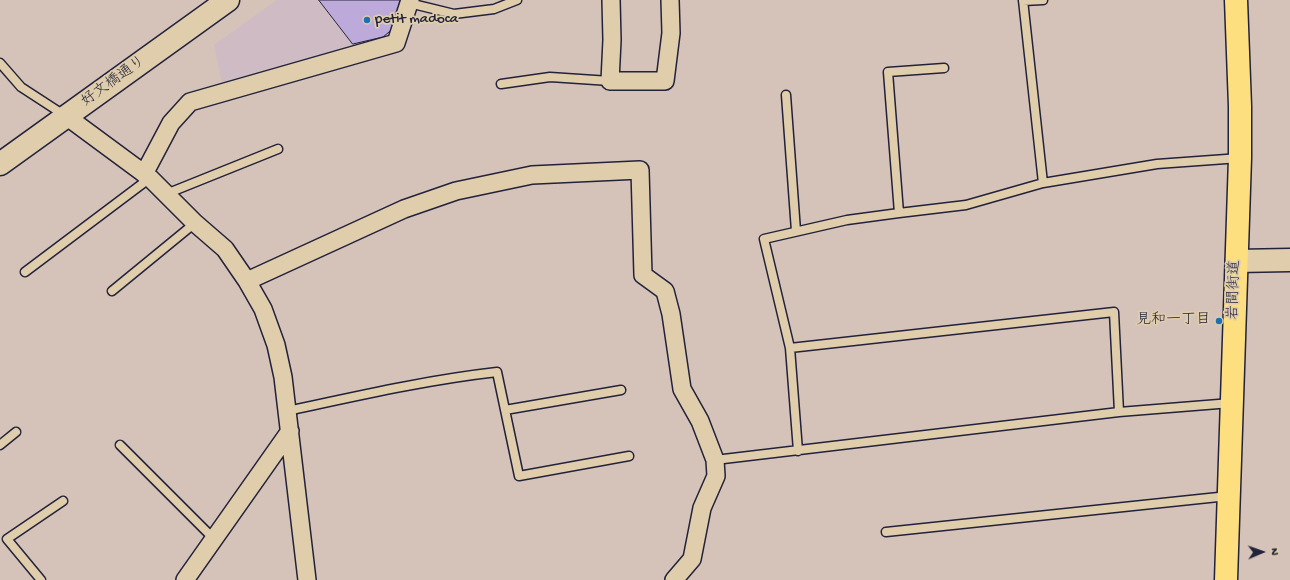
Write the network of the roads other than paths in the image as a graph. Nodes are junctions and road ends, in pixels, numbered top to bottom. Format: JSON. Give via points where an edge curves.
{"nodes":[{"id":1,"x":228,"y":0,"type":"edge"},
{"id":2,"x":517,"y":0,"type":"edge"},
{"id":3,"x":611,"y":0,"type":"edge"},
{"id":4,"x":670,"y":0,"type":"edge"},
{"id":5,"x":1023,"y":0,"type":"edge"},
{"id":6,"x":1043,"y":0,"type":"edge"},
{"id":7,"x":1236,"y":0,"type":"edge"},
{"id":8,"x":410,"y":1,"type":"edge"},
{"id":9,"x":0,"y":63,"type":"edge"},
{"id":10,"x":944,"y":68,"type":"dead end"},
{"id":11,"x":610,"y":81,"type":"junction"},
{"id":12,"x":501,"y":84,"type":"dead end"},
{"id":13,"x":786,"y":95,"type":"dead end"},
{"id":14,"x":66,"y":116,"type":"junction"},
{"id":15,"x":278,"y":149,"type":"dead end"},
{"id":16,"x":1240,"y":158,"type":"junction"},
{"id":17,"x":0,"y":164,"type":"edge"},
{"id":18,"x":147,"y":176,"type":"junction"},
{"id":19,"x":1043,"y":183,"type":"junction"},
{"id":20,"x":166,"y":194,"type":"junction"},
{"id":21,"x":899,"y":213,"type":"junction"},
{"id":22,"x":195,"y":223,"type":"junction"},
{"id":23,"x":796,"y":231,"type":"junction"},
{"id":24,"x":1290,"y":260,"type":"edge"},
{"id":25,"x":1236,"y":262,"type":"junction"},
{"id":26,"x":25,"y":272,"type":"dead end"},
{"id":27,"x":247,"y":281,"type":"junction"},
{"id":28,"x":112,"y":291,"type":"dead end"},
{"id":29,"x":790,"y":348,"type":"junction"},
{"id":30,"x":620,"y":390,"type":"dead end"},
{"id":31,"x":1231,"y":403,"type":"junction"},
{"id":32,"x":505,"y":410,"type":"junction"},
{"id":33,"x":287,"y":411,"type":"junction"},
{"id":34,"x":1119,"y":412,"type":"junction"},
{"id":35,"x":290,"y":431,"type":"junction"},
{"id":36,"x":16,"y":432,"type":"dead end"},
{"id":37,"x":0,"y":445,"type":"edge"},
{"id":38,"x":120,"y":445,"type":"dead end"},
{"id":39,"x":798,"y":451,"type":"junction"},
{"id":40,"x":629,"y":456,"type":"dead end"},
{"id":41,"x":715,"y":460,"type":"junction"},
{"id":42,"x":1229,"y":496,"type":"junction"},
{"id":43,"x":63,"y":501,"type":"dead end"},
{"id":44,"x":886,"y":532,"type":"dead end"},
{"id":45,"x":213,"y":538,"type":"junction"},
{"id":46,"x":41,"y":580,"type":"edge"},
{"id":47,"x":185,"y":580,"type":"edge"},
{"id":48,"x":307,"y":580,"type":"edge"},
{"id":49,"x":674,"y":580,"type":"edge"},
{"id":50,"x":1226,"y":580,"type":"edge"}],
"edges":[{"from":1,"to":14,"type":"street","name":"好文橋通り"},
{"from":2,"to":8,"type":"lane","via":[[494,9],[454,14]]},
{"from":3,"to":11,"type":"street"},
{"from":4,"to":11,"type":"street","via":[[671,33],[665,81]]},
{"from":5,"to":6,"type":"lane"},
{"from":5,"to":19,"type":"lane"},
{"from":7,"to":16,"type":"main road","name":"岩間街道"},
{"from":8,"to":18,"type":"street","via":[[396,43],[190,102],[172,123]]},
{"from":9,"to":14,"type":"lane","via":[[21,87]]},
{"from":10,"to":21,"type":"lane","via":[[888,72]]},
{"from":11,"to":12,"type":"lane","via":[[550,76]]},
{"from":13,"to":23,"type":"lane"},
{"from":14,"to":17,"type":"street","name":"好文橋通り"},
{"from":14,"to":18,"type":"street"},
{"from":15,"to":20,"type":"lane"},
{"from":16,"to":19,"type":"lane","via":[[1157,164]]},
{"from":16,"to":25,"type":"main road","name":"岩間街道"},
{"from":18,"to":20,"type":"street"},
{"from":18,"to":26,"type":"lane"},
{"from":19,"to":21,"type":"lane","via":[[966,205]]},
{"from":20,"to":22,"type":"street"},
{"from":21,"to":23,"type":"lane","via":[[847,220]]},
{"from":22,"to":27,"type":"street","via":[[225,249]]},
{"from":22,"to":28,"type":"lane"},
{"from":23,"to":29,"type":"lane","via":[[764,239]]},
{"from":24,"to":25,"type":"street"},
{"from":25,"to":31,"type":"main road","name":"岩間街道"},
{"from":27,"to":33,"type":"street","via":[[263,309],[276,345]]},
{"from":27,"to":41,"type":"street","via":[[404,209],[456,191],[532,175],[640,170],[643,275],[665,291],[682,389],[700,421]]},
{"from":29,"to":34,"type":"lane","via":[[1114,312]]},
{"from":29,"to":39,"type":"lane"},
{"from":30,"to":32,"type":"lane"},
{"from":31,"to":34,"type":"lane"},
{"from":31,"to":42,"type":"main road","name":"岩間街道"},
{"from":32,"to":33,"type":"lane","via":[[496,372],[374,392]]},
{"from":32,"to":40,"type":"lane","via":[[519,476]]},
{"from":33,"to":35,"type":"street"},
{"from":34,"to":39,"type":"lane"},
{"from":35,"to":45,"type":"street"},
{"from":35,"to":48,"type":"street"},
{"from":36,"to":37,"type":"lane"},
{"from":38,"to":45,"type":"lane"},
{"from":39,"to":41,"type":"lane"},
{"from":41,"to":49,"type":"street","via":[[716,476],[702,508],[692,559]]},
{"from":42,"to":44,"type":"lane"},
{"from":42,"to":50,"type":"main road","name":"岩間街道"},
{"from":43,"to":46,"type":"lane","via":[[7,539]]},
{"from":45,"to":47,"type":"street"}]}
